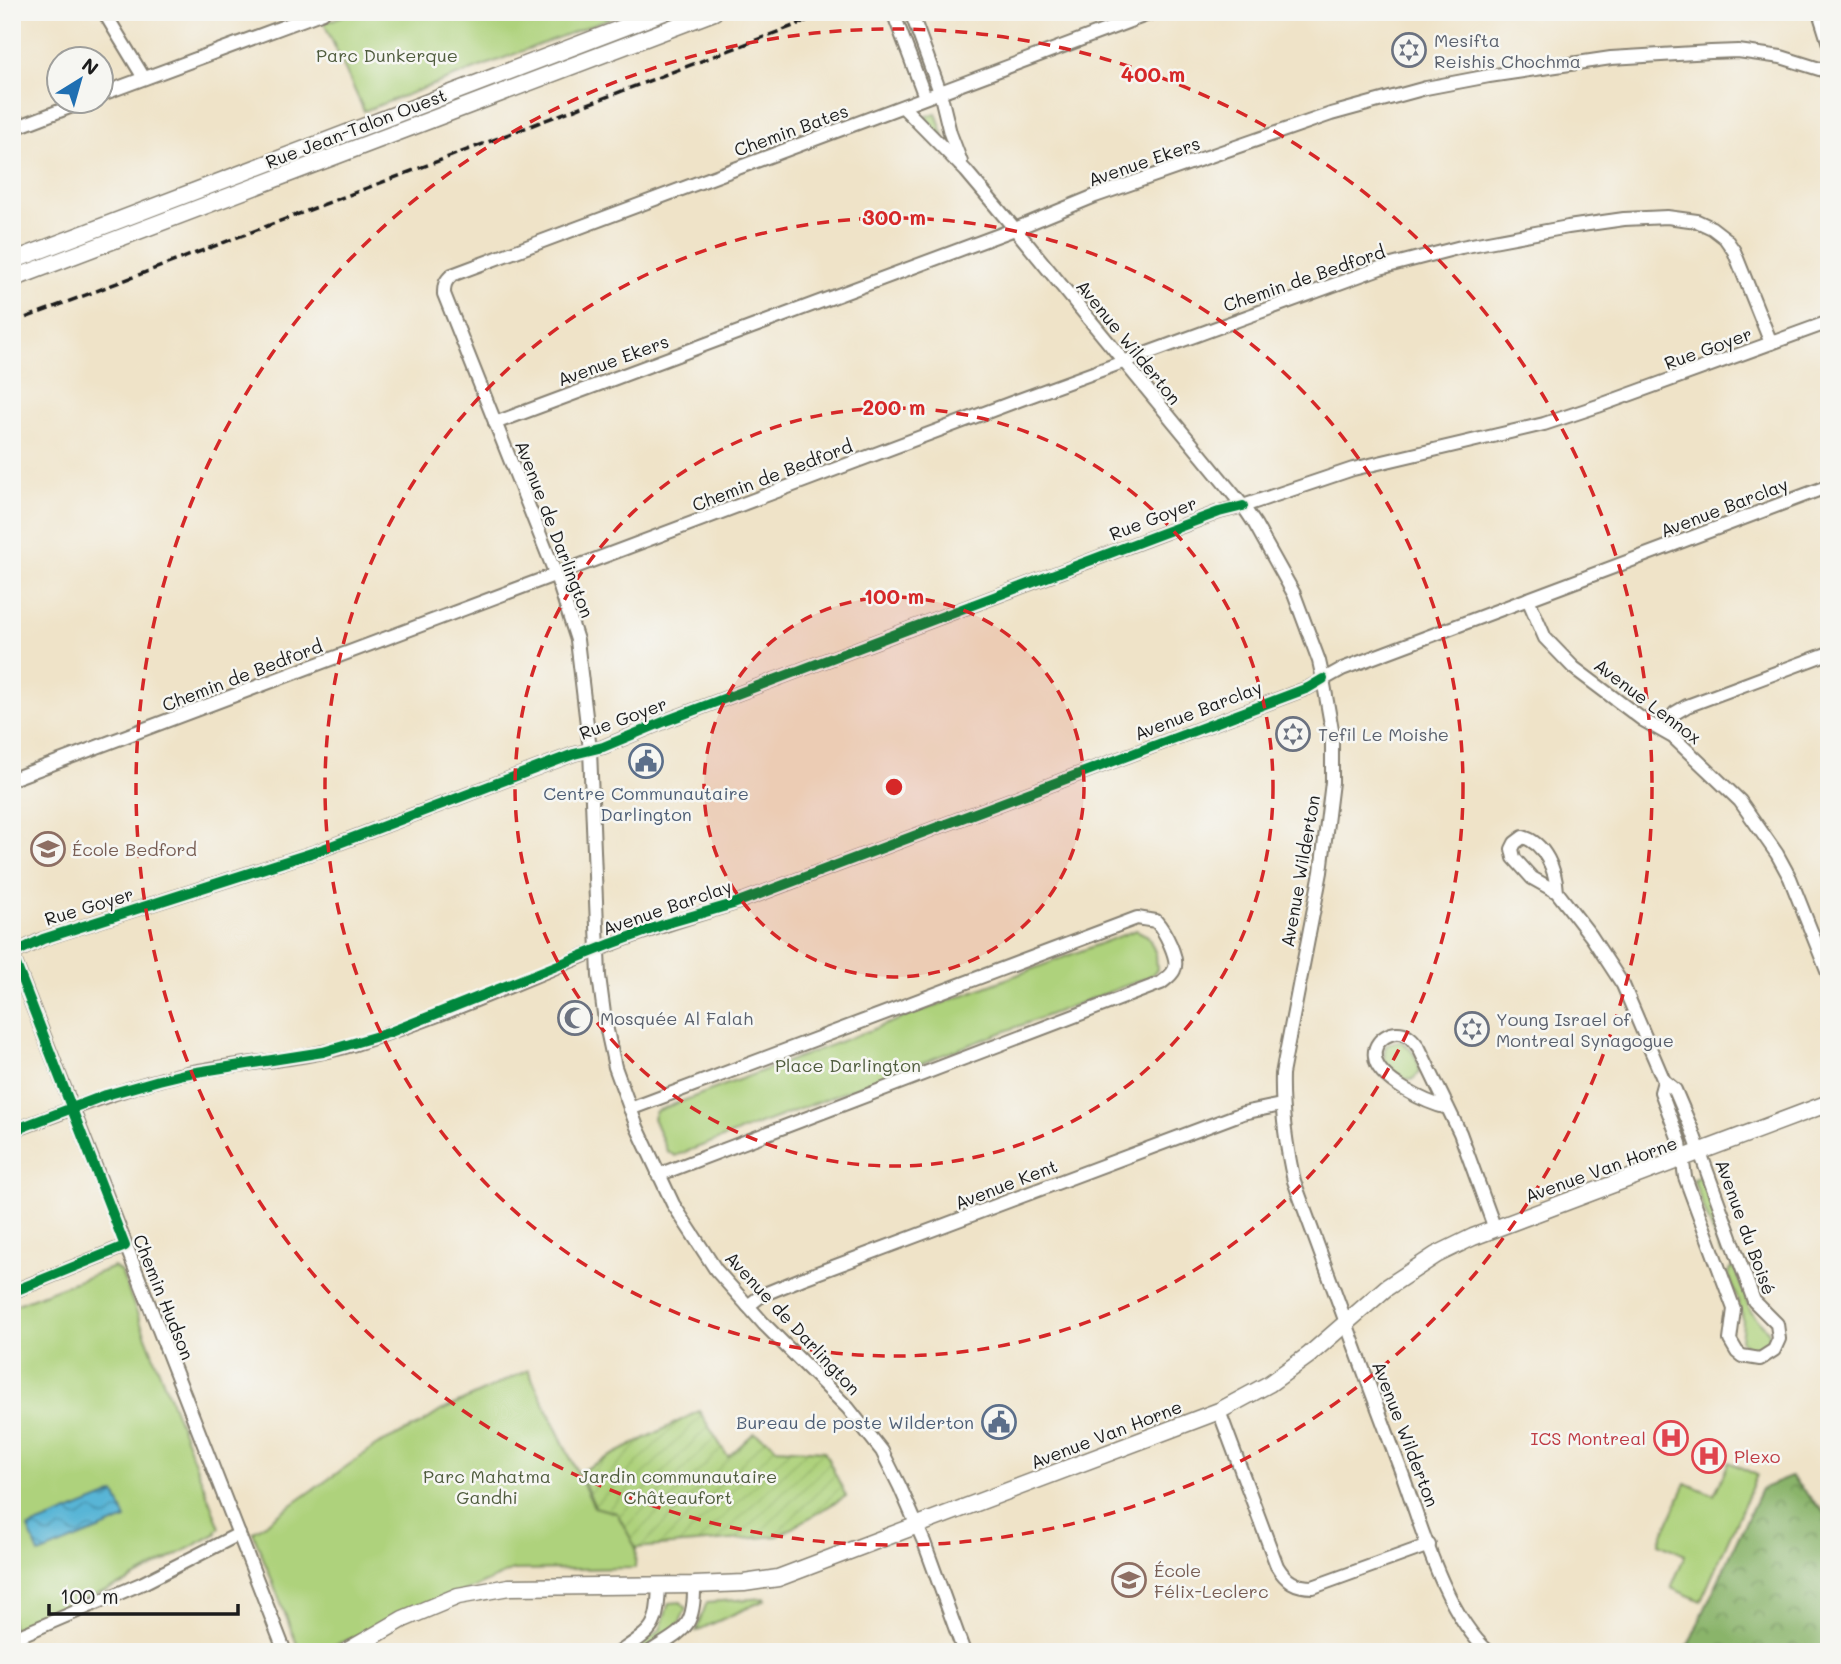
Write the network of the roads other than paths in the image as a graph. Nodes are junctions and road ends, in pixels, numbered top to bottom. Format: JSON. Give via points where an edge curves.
{"nodes":[{"id":1,"x":104,"y":12,"type":"edge"},
{"id":2,"x":323,"y":12,"type":"edge"},
{"id":3,"x":664,"y":12,"type":"edge"},
{"id":4,"x":714,"y":12,"type":"edge"},
{"id":5,"x":894,"y":12,"type":"edge"},
{"id":6,"x":911,"y":12,"type":"edge"},
{"id":7,"x":1154,"y":12,"type":"edge"},
{"id":8,"x":1819,"y":12,"type":"edge"},
{"id":9,"x":293,"y":17,"type":"edge"},
{"id":10,"x":1829,"y":44,"type":"edge"},
{"id":11,"x":1829,"y":72,"type":"edge"},
{"id":12,"x":144,"y":78,"type":"junction"},
{"id":13,"x":116,"y":89,"type":"edge"},
{"id":14,"x":940,"y":92,"type":"junction"},
{"id":15,"x":925,"y":97,"type":"junction"},
{"id":16,"x":903,"y":107,"type":"junction"},
{"id":17,"x":46,"y":116,"type":"edge"},
{"id":18,"x":12,"y":129,"type":"edge"},
{"id":19,"x":966,"y":172,"type":"junction"},
{"id":20,"x":1015,"y":229,"type":"junction"},
{"id":21,"x":12,"y":261,"type":"edge"},
{"id":22,"x":12,"y":279,"type":"edge"},
{"id":23,"x":444,"y":286,"type":"joint"},
{"id":24,"x":1829,"y":322,"type":"edge"},
{"id":25,"x":1771,"y":344,"type":"junction"},
{"id":26,"x":1123,"y":362,"type":"junction"},
{"id":27,"x":495,"y":423,"type":"junction"},
{"id":28,"x":1829,"y":486,"type":"edge"},
{"id":29,"x":1242,"y":506,"type":"junction"},
{"id":30,"x":556,"y":575,"type":"junction"},
{"id":31,"x":1528,"y":599,"type":"junction"},
{"id":32,"x":1827,"y":658,"type":"edge"},
{"id":33,"x":1323,"y":679,"type":"junction"},
{"id":34,"x":1661,"y":729,"type":"junction"},
{"id":35,"x":590,"y":750,"type":"junction"},
{"id":36,"x":12,"y":779,"type":"edge"},
{"id":37,"x":1557,"y":892,"type":"dead end"},
{"id":38,"x":597,"y":950,"type":"junction"},
{"id":39,"x":12,"y":954,"type":"edge"},
{"id":40,"x":1829,"y":976,"type":"edge"},
{"id":41,"x":1664,"y":1081,"type":"junction"},
{"id":42,"x":1829,"y":1103,"type":"edge"},
{"id":43,"x":1281,"y":1105,"type":"junction"},
{"id":44,"x":72,"y":1108,"type":"junction"},
{"id":45,"x":1448,"y":1108,"type":"junction"},
{"id":46,"x":630,"y":1109,"type":"junction"},
{"id":47,"x":12,"y":1131,"type":"edge"},
{"id":48,"x":1700,"y":1152,"type":"junction"},
{"id":49,"x":1682,"y":1159,"type":"junction"},
{"id":50,"x":658,"y":1175,"type":"junction"},
{"id":51,"x":1495,"y":1229,"type":"junction"},
{"id":52,"x":125,"y":1246,"type":"junction"},
{"id":53,"x":12,"y":1292,"type":"edge"},
{"id":54,"x":748,"y":1307,"type":"junction"},
{"id":55,"x":1346,"y":1325,"type":"junction"},
{"id":56,"x":1219,"y":1411,"type":"junction"},
{"id":57,"x":917,"y":1526,"type":"junction"},
{"id":58,"x":239,"y":1534,"type":"junction"},
{"id":59,"x":1429,"y":1545,"type":"junction"},
{"id":60,"x":695,"y":1585,"type":"junction"},
{"id":61,"x":659,"y":1586,"type":"junction"},
{"id":62,"x":12,"y":1639,"type":"edge"},
{"id":63,"x":285,"y":1652,"type":"edge"},
{"id":64,"x":346,"y":1652,"type":"edge"},
{"id":65,"x":620,"y":1652,"type":"edge"},
{"id":66,"x":650,"y":1652,"type":"edge"},
{"id":67,"x":964,"y":1652,"type":"edge"},
{"id":68,"x":1489,"y":1652,"type":"edge"}],
"edges":[{"from":1,"to":12,"type":"street"},
{"from":2,"to":9,"type":"street"},
{"from":3,"to":21,"type":"main road","name":"Rue Jean-Talon Ouest"},
{"from":4,"to":22,"type":"main road","name":"Rue Jean-Talon Ouest"},
{"from":5,"to":15,"type":"street"},
{"from":6,"to":14,"type":"street","name":"Avenue Wilderton"},
{"from":7,"to":14,"type":"street","name":"Chemin Bates"},
{"from":8,"to":10,"type":"street"},
{"from":9,"to":12,"type":"street"},
{"from":11,"to":20,"type":"street","name":"Avenue Ekers","via":[[1781,57],[1711,52],[1611,58],[1426,88],[1331,114],[1095,196]]},
{"from":12,"to":13,"type":"street"},
{"from":14,"to":15,"type":"street","name":"Chemin Bates"},
{"from":14,"to":19,"type":"street","name":"Avenue Wilderton"},
{"from":15,"to":16,"type":"street","name":"Chemin Bates"},
{"from":16,"to":19,"type":"street","name":"Avenue Wilderton"},
{"from":16,"to":23,"type":"street","name":"Chemin Bates","via":[[452,275]]},
{"from":17,"to":18,"type":"street"},
{"from":19,"to":20,"type":"street","name":"Avenue Wilderton"},
{"from":20,"to":26,"type":"street","name":"Avenue Wilderton"},
{"from":20,"to":27,"type":"street","name":"Avenue Ekers"},
{"from":23,"to":27,"type":"street","name":"Avenue de Darlington"},
{"from":24,"to":25,"type":"street","name":"Rue Goyer"},
{"from":25,"to":26,"type":"street","name":"Chemin de Bedford","via":[[1725,238],[1697,221],[1667,217],[1568,227],[1417,258]]},
{"from":25,"to":29,"type":"street","name":"Rue Goyer","via":[[1544,424],[1353,469]]},
{"from":26,"to":29,"type":"street","name":"Avenue Wilderton"},
{"from":26,"to":30,"type":"street","name":"Chemin de Bedford"},
{"from":27,"to":30,"type":"street","name":"Avenue de Darlington"},
{"from":28,"to":31,"type":"street","name":"Avenue Barclay"},
{"from":29,"to":33,"type":"street","name":"Avenue Wilderton","via":[[1294,594]]},
{"from":29,"to":35,"type":"street","name":"Rue Goyer"},
{"from":30,"to":35,"type":"street","name":"Avenue de Darlington","via":[[578,640]]},
{"from":30,"to":36,"type":"street","name":"Chemin de Bedford"},
{"from":31,"to":33,"type":"street","name":"Avenue Barclay"},
{"from":31,"to":34,"type":"street","name":"Avenue Lennox","via":[[1545,638],[1574,668]]},
{"from":32,"to":34,"type":"street","via":[[1687,706]]},
{"from":33,"to":38,"type":"street","name":"Avenue Barclay","via":[[733,904]]},
{"from":33,"to":43,"type":"street","name":"Avenue Wilderton","via":[[1332,730],[1331,801],[1284,1057]]},
{"from":34,"to":40,"type":"street","name":"Avenue Lennox","via":[[1732,793],[1777,855]]},
{"from":35,"to":38,"type":"street","name":"Avenue de Darlington"},
{"from":35,"to":39,"type":"street","name":"Rue Goyer","via":[[318,851],[43,939]]},
{"from":37,"to":41,"type":"street","via":[[1623,985]]},
{"from":38,"to":44,"type":"street","name":"Avenue Barclay","via":[[353,1045],[184,1074],[106,1094]]},
{"from":38,"to":46,"type":"street","name":"Avenue de Darlington","via":[[607,1032]]},
{"from":39,"to":44,"type":"street","name":"Chemin Hudson"},
{"from":41,"to":48,"type":"street","name":"Avenue du Boisé","via":[[1675,1090]]},
{"from":41,"to":49,"type":"street","name":"Avenue du Boisé","via":[[1661,1092]]},
{"from":42,"to":48,"type":"main road","name":"Avenue Van Horne"},
{"from":43,"to":54,"type":"street","name":"Avenue Kent","via":[[1243,1113],[801,1279],[762,1295]]},
{"from":43,"to":55,"type":"street","name":"Avenue Wilderton","via":[[1294,1181]]},
{"from":44,"to":47,"type":"street","name":"Avenue Barclay"},
{"from":44,"to":52,"type":"street","name":"Chemin Hudson"},
{"from":45,"to":45,"type":"street","via":[[1409,1036],[1391,1034],[1381,1040],[1374,1052],[1385,1074],[1413,1094]]},
{"from":45,"to":51,"type":"street"},
{"from":46,"to":50,"type":"street","name":"Avenue de Darlington"},
{"from":46,"to":50,"type":"street","via":[[1137,918],[1156,921],[1164,931],[1176,962],[1161,983]]},
{"from":48,"to":49,"type":"main road","name":"Avenue Van Horne"},
{"from":48,"to":49,"type":"street","name":"Avenue du Boisé","via":[[1754,1301],[1777,1324],[1776,1346],[1763,1358],[1742,1356],[1730,1340],[1734,1309]]},
{"from":49,"to":51,"type":"main road","name":"Avenue Van Horne"},
{"from":50,"to":54,"type":"street","name":"Avenue de Darlington","via":[[691,1234]]},
{"from":51,"to":55,"type":"main road","name":"Avenue Van Horne","via":[[1412,1270]]},
{"from":52,"to":53,"type":"street"},
{"from":52,"to":58,"type":"street","name":"Chemin Hudson"},
{"from":54,"to":57,"type":"street","name":"Avenue de Darlington","via":[[863,1424],[888,1462]]},
{"from":55,"to":56,"type":"main road","name":"Avenue Van Horne","via":[[1269,1384]]},
{"from":55,"to":59,"type":"street","name":"Avenue Wilderton"},
{"from":56,"to":57,"type":"main road","name":"Avenue Van Horne"},
{"from":56,"to":59,"type":"street","via":[[1275,1559],[1290,1582],[1312,1587]]},
{"from":57,"to":60,"type":"main road","name":"Avenue Van Horne","via":[[778,1577]]},
{"from":57,"to":67,"type":"street","name":"Avenue de Darlington"},
{"from":58,"to":62,"type":"street","via":[[143,1583]]},
{"from":58,"to":63,"type":"street","name":"Chemin Hudson"},
{"from":59,"to":68,"type":"street","name":"Avenue Wilderton","via":[[1455,1605]]},
{"from":60,"to":61,"type":"main road","name":"Avenue Van Horne"},
{"from":60,"to":66,"type":"street","via":[[691,1619],[680,1633]]},
{"from":61,"to":64,"type":"main road","name":"Avenue Van Horne","via":[[516,1587],[458,1596],[403,1619]]},
{"from":61,"to":65,"type":"street","via":[[652,1628]]}]}
